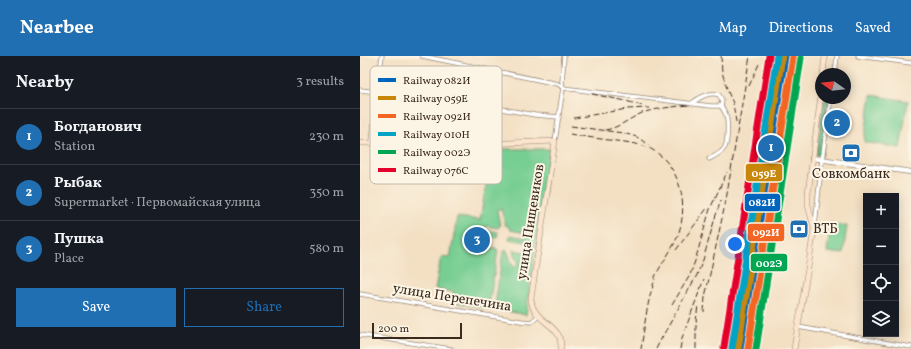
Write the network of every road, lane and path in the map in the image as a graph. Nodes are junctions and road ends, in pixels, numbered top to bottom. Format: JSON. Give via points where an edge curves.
{"nodes":[{"id":1,"x":382,"y":56,"type":"edge"},
{"id":2,"x":422,"y":56,"type":"edge"},
{"id":3,"x":564,"y":56,"type":"edge"},
{"id":4,"x":824,"y":56,"type":"edge"},
{"id":5,"x":837,"y":56,"type":"edge"},
{"id":6,"x":858,"y":56,"type":"edge"},
{"id":7,"x":911,"y":63,"type":"edge"},
{"id":8,"x":381,"y":66,"type":"edge"},
{"id":9,"x":471,"y":66,"type":"edge"},
{"id":10,"x":823,"y":68,"type":"edge"},
{"id":11,"x":836,"y":68,"type":"edge"},
{"id":12,"x":502,"y":72,"type":"edge"},
{"id":13,"x":563,"y":88,"type":"junction"},
{"id":14,"x":360,"y":90,"type":"edge"},
{"id":15,"x":370,"y":91,"type":"edge"},
{"id":16,"x":692,"y":103,"type":"junction"},
{"id":17,"x":820,"y":104,"type":"edge"},
{"id":18,"x":830,"y":104,"type":"edge"},
{"id":19,"x":721,"y":106,"type":"junction"},
{"id":20,"x":502,"y":109,"type":"edge"},
{"id":21,"x":559,"y":117,"type":"junction"},
{"id":22,"x":555,"y":141,"type":"junction"},
{"id":23,"x":502,"y":143,"type":"edge"},
{"id":24,"x":812,"y":158,"type":"junction"},
{"id":25,"x":709,"y":159,"type":"dead end"},
{"id":26,"x":822,"y":160,"type":"junction"},
{"id":27,"x":911,"y":172,"type":"edge"},
{"id":28,"x":814,"y":228,"type":"junction"},
{"id":29,"x":360,"y":294,"type":"edge"},
{"id":30,"x":539,"y":316,"type":"junction"},
{"id":31,"x":798,"y":327,"type":"junction"},
{"id":32,"x":360,"y":335,"type":"edge"},
{"id":33,"x":911,"y":346,"type":"edge"},
{"id":34,"x":442,"y":348,"type":"edge"},
{"id":35,"x":451,"y":349,"type":"edge"},
{"id":36,"x":561,"y":349,"type":"edge"},
{"id":37,"x":794,"y":349,"type":"edge"}],
"edges":[{"from":1,"to":8,"type":"street"},
{"from":2,"to":9,"type":"street"},
{"from":3,"to":13,"type":"street","name":"улица Пищевиков"},
{"from":4,"to":10,"type":"main road"},
{"from":5,"to":11,"type":"street"},
{"from":6,"to":7,"type":"street"},
{"from":12,"to":13,"type":"street","via":[[558,84]]},
{"from":13,"to":16,"type":"street"},
{"from":13,"to":21,"type":"street","name":"улица Пищевиков"},
{"from":14,"to":15,"type":"street"},
{"from":16,"to":19,"type":"street"},
{"from":16,"to":19,"type":"street","via":[[715,93],[722,100]]},
{"from":17,"to":24,"type":"main road"},
{"from":18,"to":26,"type":"street"},
{"from":19,"to":25,"type":"street","via":[[727,124],[725,148]]},
{"from":20,"to":21,"type":"street"},
{"from":21,"to":22,"type":"street","name":"улица Пищевиков"},
{"from":22,"to":23,"type":"main road"},
{"from":22,"to":30,"type":"main road","name":"улица Пищевиков","via":[[531,298],[531,304]]},
{"from":24,"to":26,"type":"street"},
{"from":24,"to":28,"type":"main road","via":[[808,205]]},
{"from":26,"to":27,"type":"street"},
{"from":26,"to":28,"type":"street"},
{"from":28,"to":31,"type":"main road"},
{"from":29,"to":30,"type":"street","name":"улица Перепечина","via":[[521,321],[531,322]]},
{"from":30,"to":36,"type":"main road","name":"улица Пищевиков","via":[[557,333]]},
{"from":31,"to":33,"type":"street"},
{"from":31,"to":37,"type":"main road"},
{"from":32,"to":34,"type":"street"},
{"from":34,"to":35,"type":"street"}]}
